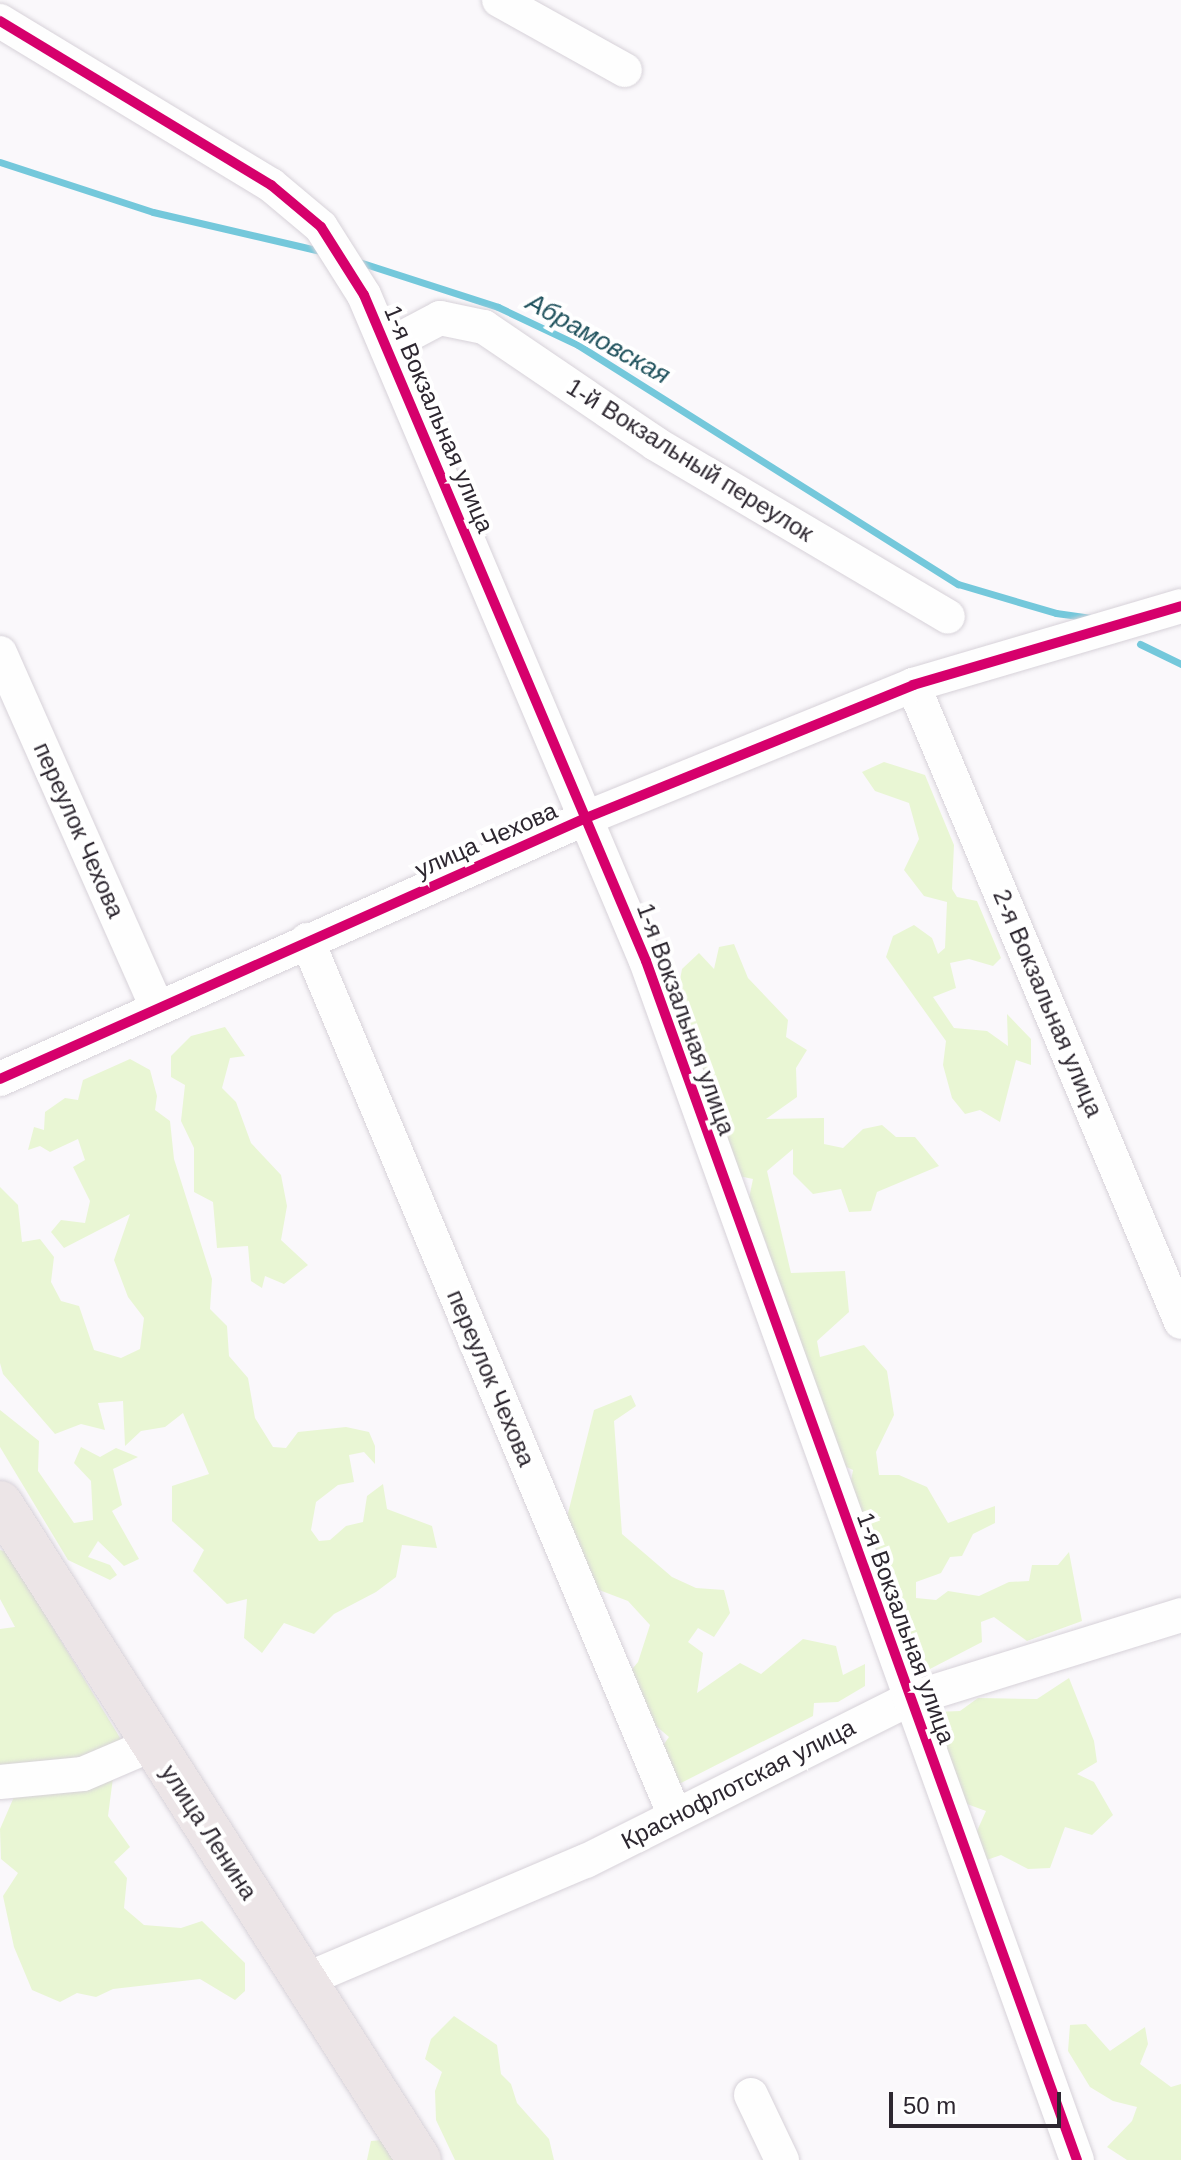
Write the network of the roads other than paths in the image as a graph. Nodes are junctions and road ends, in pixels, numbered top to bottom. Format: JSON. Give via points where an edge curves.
{"nodes":[{"id":1,"x":499,"y":0,"type":"edge"},
{"id":2,"x":0,"y":21,"type":"edge"},
{"id":3,"x":625,"y":70,"type":"dead end"},
{"id":4,"x":387,"y":346,"type":"junction"},
{"id":5,"x":1181,"y":606,"type":"edge"},
{"id":6,"x":948,"y":617,"type":"dead end"},
{"id":7,"x":0,"y":653,"type":"edge"},
{"id":8,"x":913,"y":685,"type":"junction"},
{"id":9,"x":586,"y":818,"type":"junction"},
{"id":10,"x":307,"y":940,"type":"junction"},
{"id":11,"x":157,"y":1007,"type":"junction"},
{"id":12,"x":0,"y":1079,"type":"edge"},
{"id":13,"x":1181,"y":1322,"type":"edge"},
{"id":14,"x":0,"y":1503,"type":"edge"},
{"id":15,"x":1181,"y":1615,"type":"edge"},
{"id":16,"x":910,"y":1699,"type":"junction"},
{"id":17,"x":153,"y":1744,"type":"junction"},
{"id":18,"x":0,"y":1782,"type":"edge"},
{"id":19,"x":675,"y":1816,"type":"junction"},
{"id":20,"x":305,"y":1980,"type":"junction"},
{"id":21,"x":751,"y":2095,"type":"dead end"},
{"id":22,"x":419,"y":2160,"type":"edge"},
{"id":23,"x":782,"y":2160,"type":"edge"},
{"id":24,"x":1077,"y":2160,"type":"edge"}],
"edges":[{"from":1,"to":3,"type":"street"},
{"from":2,"to":4,"type":"street","name":"1-я Вокзальная улица","via":[[227,157],[301,209],[348,263]]},
{"from":4,"to":6,"type":"street","name":"1-й Вокзальный переулок","via":[[440,318],[484,327],[643,436]]},
{"from":4,"to":9,"type":"street","name":"1-я Вокзальная улица"},
{"from":5,"to":8,"type":"street","name":"улица Чехова"},
{"from":7,"to":11,"type":"street","name":"переулок Чехова"},
{"from":8,"to":9,"type":"street","name":"улица Чехова"},
{"from":8,"to":13,"type":"street","name":"2-я Вокзальная улица"},
{"from":9,"to":10,"type":"street","name":"улица Чехова"},
{"from":9,"to":16,"type":"street","name":"1-я Вокзальная улица","via":[[646,961]]},
{"from":10,"to":11,"type":"street","name":"улица Чехова"},
{"from":10,"to":19,"type":"street","name":"переулок Чехова"},
{"from":11,"to":12,"type":"street","name":"улица Чехова"},
{"from":14,"to":17,"type":"main road","name":"улица Ленина"},
{"from":15,"to":16,"type":"street","name":"Краснофлотская улица"},
{"from":16,"to":19,"type":"street","name":"Краснофлотская улица"},
{"from":16,"to":24,"type":"street","name":"1-я Вокзальная улица"},
{"from":17,"to":18,"type":"street","via":[[83,1774]]},
{"from":17,"to":20,"type":"main road","name":"улица Ленина"},
{"from":19,"to":20,"type":"street","name":"Краснофлотская улица","via":[[487,1907]]},
{"from":20,"to":22,"type":"main road","name":"улица Ленина"},
{"from":21,"to":23,"type":"street"}]}
